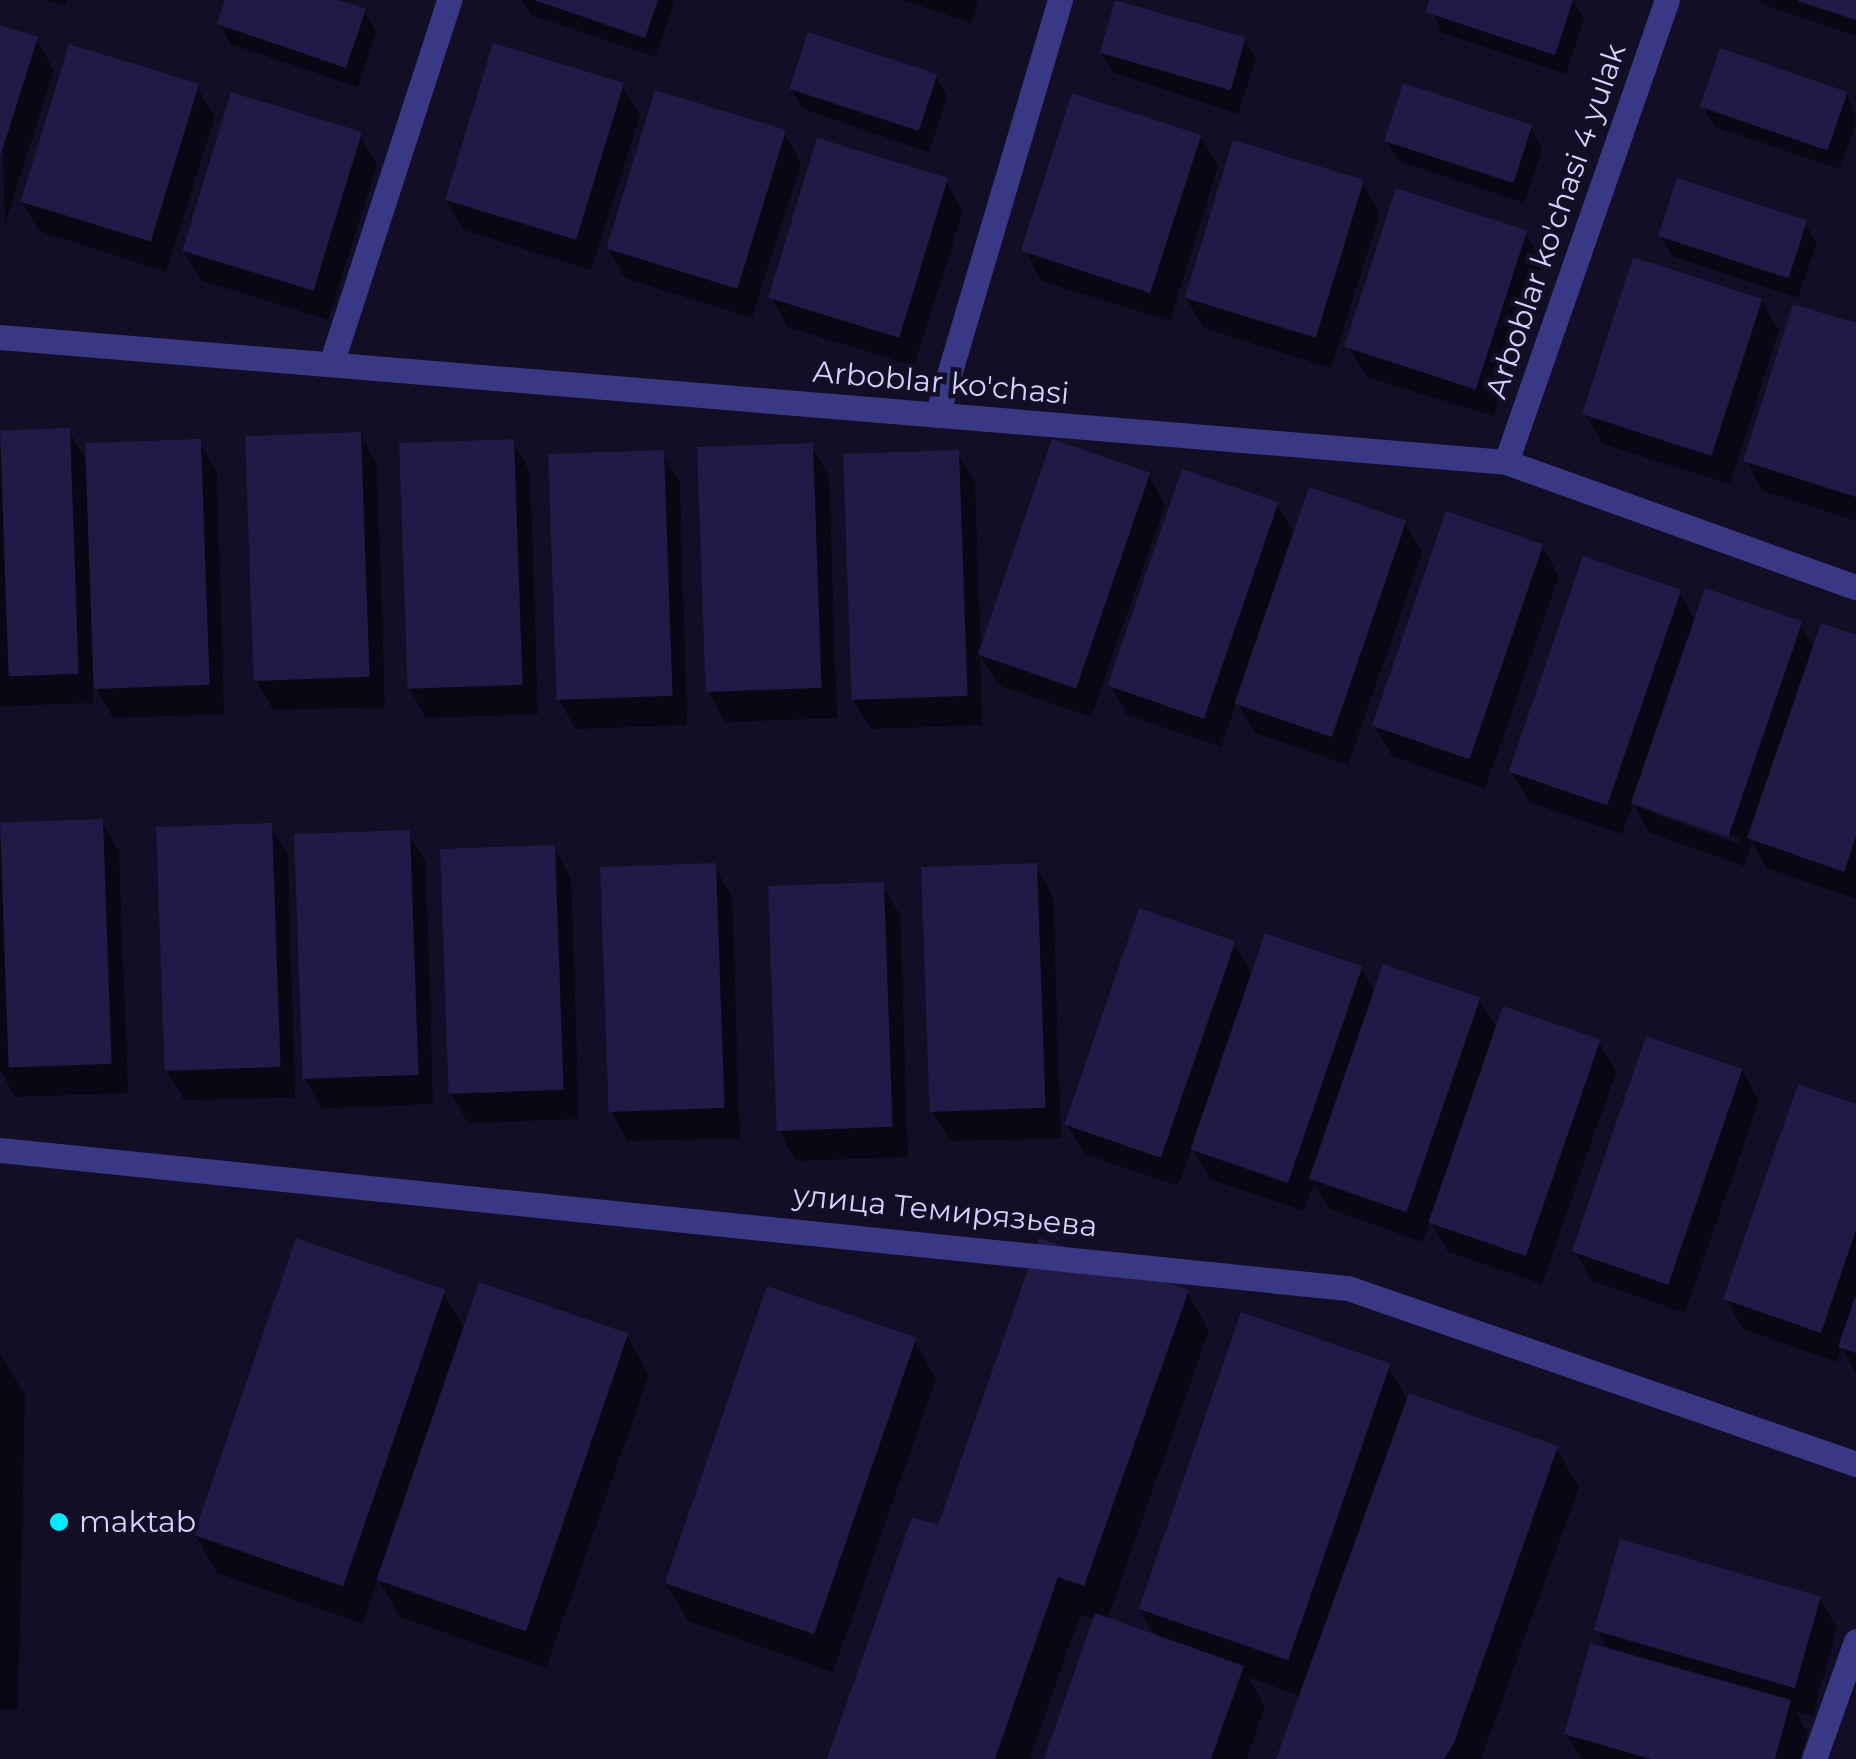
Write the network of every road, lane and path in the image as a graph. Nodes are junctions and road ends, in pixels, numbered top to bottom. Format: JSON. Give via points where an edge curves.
{"nodes":[{"id":1,"x":449,"y":0,"type":"edge"},
{"id":2,"x":1060,"y":0,"type":"edge"},
{"id":3,"x":1667,"y":0,"type":"edge"},
{"id":4,"x":0,"y":337,"type":"edge"},
{"id":5,"x":331,"y":364,"type":"junction"},
{"id":6,"x":936,"y":415,"type":"junction"},
{"id":7,"x":1506,"y":462,"type":"junction"},
{"id":8,"x":1856,"y":587,"type":"edge"},
{"id":9,"x":0,"y":1150,"type":"edge"},
{"id":10,"x":1856,"y":1464,"type":"edge"},
{"id":11,"x":1856,"y":1642,"type":"edge"},
{"id":12,"x":1814,"y":1759,"type":"edge"}],
"edges":[{"from":1,"to":5,"type":"street"},
{"from":2,"to":6,"type":"street"},
{"from":3,"to":7,"type":"street","name":"Arboblar ko'chasi 4 yulak"},
{"from":4,"to":5,"type":"street","name":"Arboblar ko'chasi"},
{"from":5,"to":6,"type":"street","name":"Arboblar ko'chasi"},
{"from":6,"to":7,"type":"street","name":"Arboblar ko'chasi"},
{"from":7,"to":8,"type":"street","name":"Arboblar ko'chasi"},
{"from":9,"to":10,"type":"street","name":"улица Темирязьева","via":[[1348,1288]]},
{"from":11,"to":12,"type":"street"}]}
